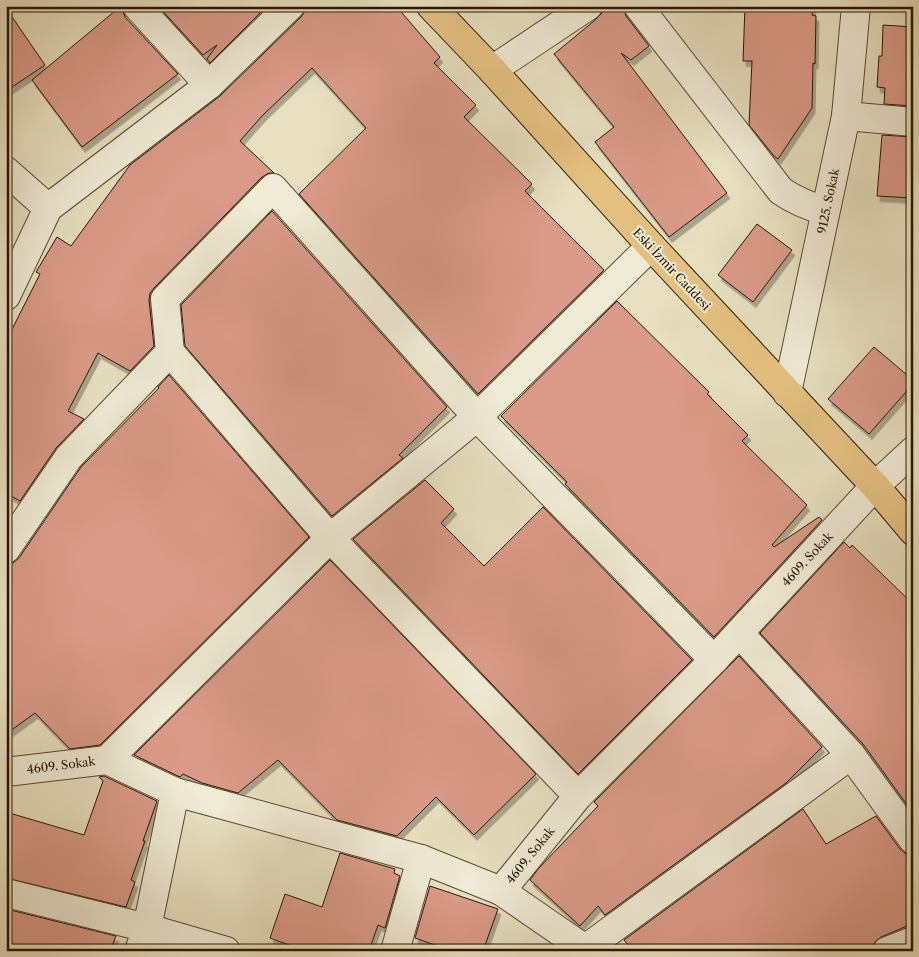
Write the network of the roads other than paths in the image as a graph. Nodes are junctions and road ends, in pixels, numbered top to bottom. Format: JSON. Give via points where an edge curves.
{"nodes":[{"id":1,"x":138,"y":6,"type":"edge"},
{"id":2,"x":290,"y":6,"type":"edge"},
{"id":3,"x":431,"y":6,"type":"edge"},
{"id":4,"x":588,"y":6,"type":"edge"},
{"id":5,"x":638,"y":6,"type":"edge"},
{"id":6,"x":856,"y":6,"type":"edge"},
{"id":7,"x":492,"y":70,"type":"junction"},
{"id":8,"x":209,"y":85,"type":"junction"},
{"id":9,"x":846,"y":116,"type":"junction"},
{"id":10,"x":913,"y":122,"type":"edge"},
{"id":11,"x":6,"y":171,"type":"edge"},
{"id":12,"x":48,"y":208,"type":"junction"},
{"id":13,"x":825,"y":211,"type":"junction"},
{"id":14,"x":650,"y":246,"type":"junction"},
{"id":15,"x":6,"y":296,"type":"edge"},
{"id":16,"x":170,"y":352,"type":"junction"},
{"id":17,"x":787,"y":393,"type":"junction"},
{"id":18,"x":477,"y":417,"type":"junction"},
{"id":19,"x":913,"y":451,"type":"edge"},
{"id":20,"x":875,"y":486,"type":"junction"},
{"id":21,"x":913,"y":531,"type":"edge"},
{"id":22,"x":330,"y":538,"type":"junction"},
{"id":23,"x":6,"y":550,"type":"edge"},
{"id":24,"x":739,"y":633,"type":"junction"},
{"id":25,"x":714,"y":660,"type":"junction"},
{"id":26,"x":851,"y":755,"type":"junction"},
{"id":27,"x":107,"y":760,"type":"junction"},
{"id":28,"x":6,"y":772,"type":"edge"},
{"id":29,"x":175,"y":792,"type":"junction"},
{"id":30,"x":578,"y":796,"type":"junction"},
{"id":31,"x":913,"y":840,"type":"edge"},
{"id":32,"x":421,"y":859,"type":"junction"},
{"id":33,"x":500,"y":892,"type":"junction"},
{"id":34,"x":6,"y":893,"type":"edge"},
{"id":35,"x":143,"y":939,"type":"edge"},
{"id":36,"x":913,"y":941,"type":"edge"},
{"id":37,"x":588,"y":950,"type":"edge"},
{"id":38,"x":226,"y":951,"type":"edge"},
{"id":39,"x":395,"y":951,"type":"edge"},
{"id":40,"x":887,"y":951,"type":"edge"}],
"edges":[{"from":1,"to":8,"type":"street"},
{"from":2,"to":8,"type":"street"},
{"from":3,"to":7,"type":"main road","name":"Eski İzmir Caddesi"},
{"from":4,"to":7,"type":"street"},
{"from":5,"to":13,"type":"street","via":[[781,191],[806,206]]},
{"from":6,"to":9,"type":"street","name":"9125. Sokak"},
{"from":7,"to":14,"type":"main road","name":"Eski İzmir Caddesi"},
{"from":8,"to":12,"type":"street"},
{"from":9,"to":10,"type":"street"},
{"from":9,"to":13,"type":"street","name":"9125. Sokak"},
{"from":11,"to":12,"type":"street"},
{"from":12,"to":15,"type":"street"},
{"from":13,"to":17,"type":"street","name":"9125. Sokak"},
{"from":14,"to":17,"type":"main road","name":"Eski İzmir Caddesi"},
{"from":14,"to":18,"type":"street"},
{"from":16,"to":18,"type":"street","via":[[165,299],[273,188]]},
{"from":16,"to":22,"type":"street"},
{"from":16,"to":23,"type":"street","via":[[69,457]]},
{"from":17,"to":20,"type":"main road","name":"Eski İzmir Caddesi"},
{"from":18,"to":22,"type":"street"},
{"from":18,"to":25,"type":"street"},
{"from":19,"to":20,"type":"street","name":"4609. Sokak"},
{"from":20,"to":21,"type":"main road","name":"Eski İzmir Caddesi"},
{"from":20,"to":24,"type":"street","name":"4609. Sokak"},
{"from":22,"to":27,"type":"street"},
{"from":22,"to":30,"type":"street"},
{"from":24,"to":25,"type":"street","name":"4609. Sokak"},
{"from":24,"to":26,"type":"street"},
{"from":25,"to":30,"type":"street","name":"4609. Sokak"},
{"from":26,"to":31,"type":"street"},
{"from":26,"to":37,"type":"street"},
{"from":27,"to":28,"type":"street","name":"4609. Sokak"},
{"from":27,"to":29,"type":"street","name":"4609. Sokak"},
{"from":29,"to":32,"type":"street","name":"4609. Sokak"},
{"from":29,"to":35,"type":"street"},
{"from":30,"to":33,"type":"street","name":"4609. Sokak"},
{"from":32,"to":33,"type":"street","name":"4609. Sokak"},
{"from":32,"to":39,"type":"street"},
{"from":33,"to":37,"type":"street"},
{"from":34,"to":35,"type":"street"},
{"from":35,"to":38,"type":"street"},
{"from":36,"to":40,"type":"street"}]}
